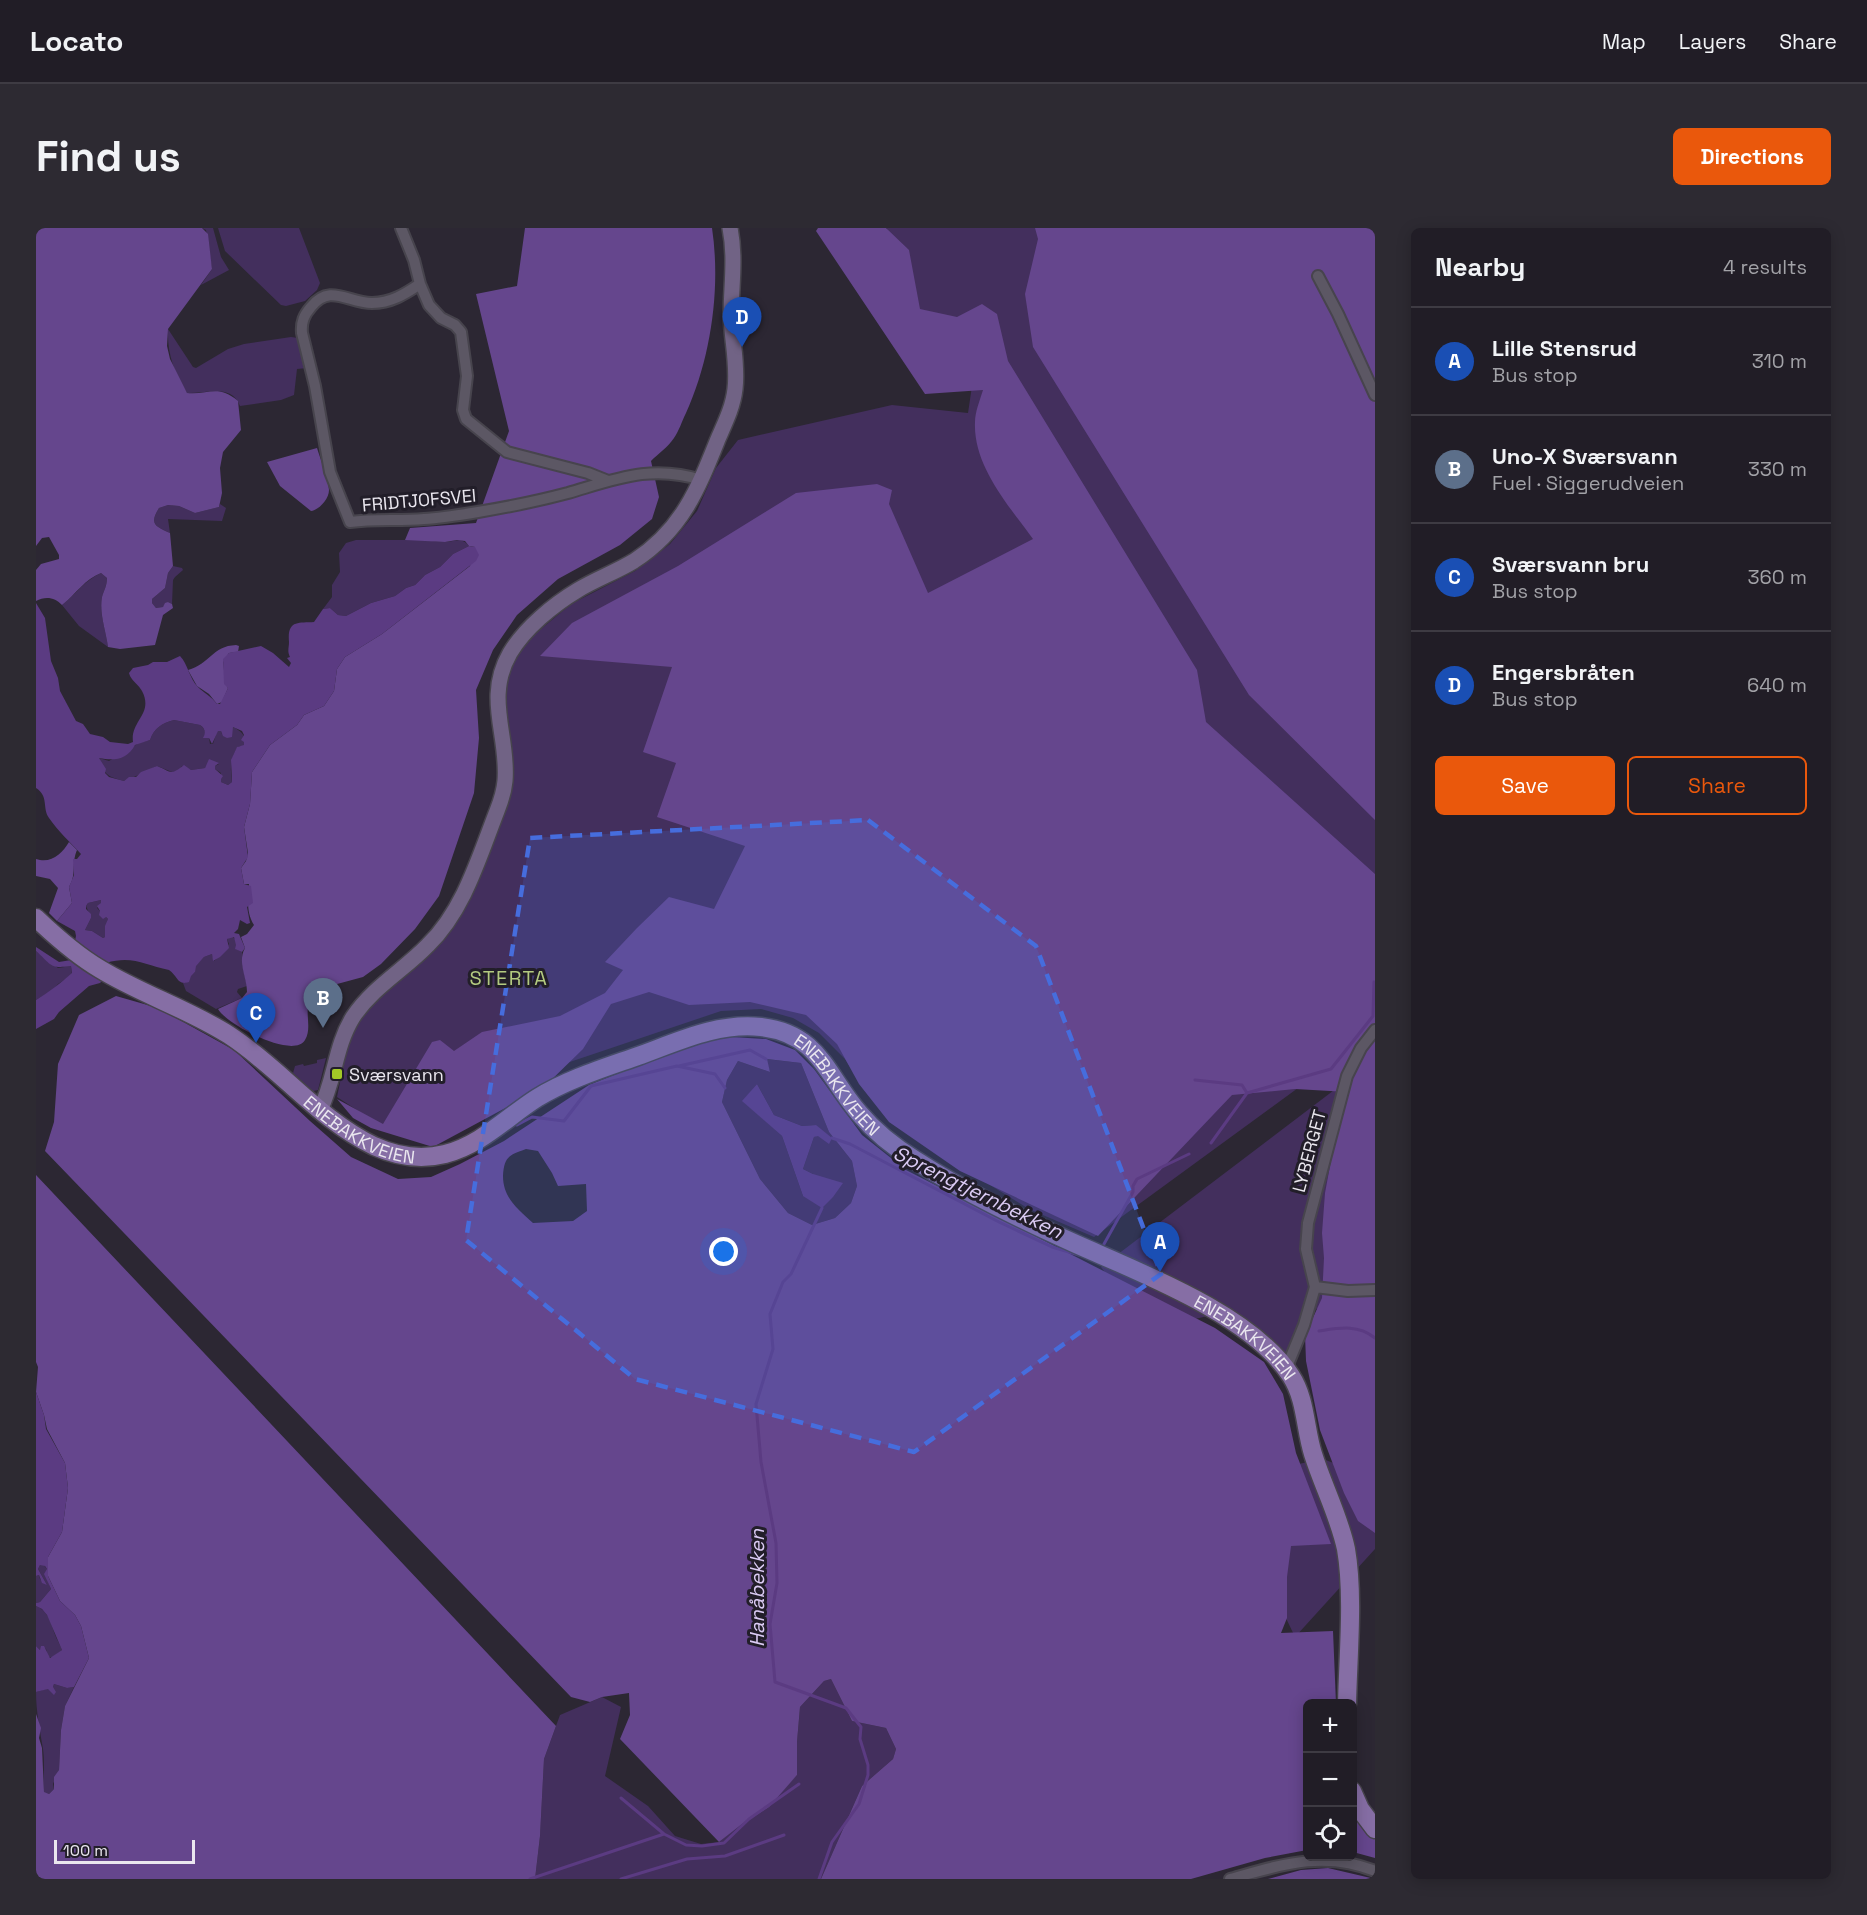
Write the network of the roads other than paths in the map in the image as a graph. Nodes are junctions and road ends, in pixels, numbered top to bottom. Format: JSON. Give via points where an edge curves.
{"nodes":[{"id":1,"x":401,"y":228,"type":"edge"},
{"id":2,"x":730,"y":228,"type":"edge"},
{"id":3,"x":1318,"y":276,"type":"dead end"},
{"id":4,"x":420,"y":284,"type":"junction"},
{"id":5,"x":1375,"y":395,"type":"edge"},
{"id":6,"x":702,"y":480,"type":"junction"},
{"id":7,"x":608,"y":481,"type":"junction"},
{"id":8,"x":36,"y":918,"type":"edge"},
{"id":9,"x":1375,"y":1030,"type":"edge"},
{"id":10,"x":320,"y":1110,"type":"junction"},
{"id":11,"x":1315,"y":1287,"type":"junction"},
{"id":12,"x":1375,"y":1290,"type":"edge"},
{"id":13,"x":1286,"y":1369,"type":"junction"},
{"id":14,"x":1347,"y":1699,"type":"edge"},
{"id":15,"x":1357,"y":1801,"type":"edge"},
{"id":16,"x":1375,"y":1829,"type":"edge"},
{"id":17,"x":1375,"y":1871,"type":"edge"},
{"id":18,"x":1230,"y":1879,"type":"edge"}],
"edges":[{"from":1,"to":4,"type":"street"},
{"from":2,"to":6,"type":"main road","via":[[735,387]]},
{"from":3,"to":5,"type":"street"},
{"from":4,"to":7,"type":"street","via":[[432,310],[461,332],[467,376],[463,410],[466,419],[507,452]]},
{"from":4,"to":7,"type":"street","name":"FRIDTJOFSVEI","via":[[394,300],[382,302],[326,295],[304,317],[302,333],[314,377],[330,472],[350,522],[477,512]]},
{"from":6,"to":7,"type":"street","name":"FRIDTJOFSVEI","via":[[658,472]]},
{"from":6,"to":10,"type":"main road","via":[[686,510],[657,543],[633,562],[561,602],[529,629],[510,654],[501,672],[497,699],[505,786],[469,880],[434,940],[370,995],[353,1017],[340,1042]]},
{"from":8,"to":10,"type":"main road","name":"ENEBAKKVEIEN","via":[[96,967],[229,1035]]},
{"from":9,"to":11,"type":"street","name":"LYBERGET","via":[[1347,1076],[1308,1223],[1306,1249]]},
{"from":10,"to":13,"type":"main road","name":"ENEBAKKVEIEN","via":[[360,1138],[387,1151],[418,1157],[442,1155],[475,1142],[542,1095],[586,1075],[720,1029],[773,1029],[809,1045],[853,1106],[892,1145],[1003,1209],[1198,1294],[1272,1352]]},
{"from":11,"to":12,"type":"street"},
{"from":11,"to":13,"type":"street"},
{"from":13,"to":14,"type":"main road","name":"ENEBAKKVEIEN","via":[[1299,1392],[1313,1456],[1345,1545],[1349,1598]]},
{"from":15,"to":16,"type":"main road"},
{"from":17,"to":18,"type":"street","via":[[1332,1861],[1305,1860]]}]}
